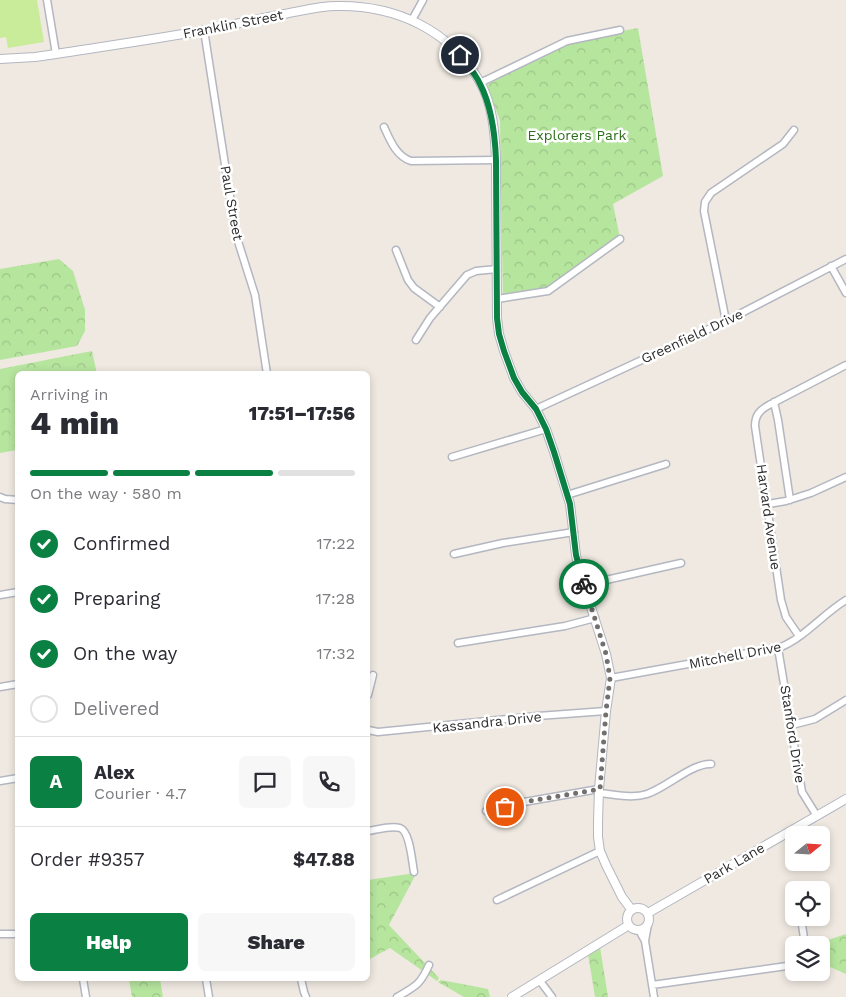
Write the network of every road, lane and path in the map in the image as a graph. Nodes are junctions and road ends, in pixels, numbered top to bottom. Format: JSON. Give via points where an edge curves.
{"nodes":[{"id":1,"x":47,"y":0,"type":"edge"},
{"id":2,"x":423,"y":0,"type":"edge"},
{"id":3,"x":412,"y":20,"type":"junction"},
{"id":4,"x":204,"y":30,"type":"junction"},
{"id":5,"x":620,"y":30,"type":"dead end"},
{"id":6,"x":56,"y":54,"type":"junction"},
{"id":7,"x":0,"y":59,"type":"edge"},
{"id":8,"x":480,"y":84,"type":"junction"},
{"id":9,"x":384,"y":127,"type":"dead end"},
{"id":10,"x":794,"y":130,"type":"dead end"},
{"id":11,"x":496,"y":160,"type":"junction"},
{"id":12,"x":620,"y":239,"type":"dead end"},
{"id":13,"x":396,"y":250,"type":"dead end"},
{"id":14,"x":846,"y":259,"type":"edge"},
{"id":15,"x":831,"y":266,"type":"junction"},
{"id":16,"x":497,"y":270,"type":"junction"},
{"id":17,"x":846,"y":293,"type":"edge"},
{"id":18,"x":497,"y":299,"type":"junction"},
{"id":19,"x":440,"y":307,"type":"junction"},
{"id":20,"x":726,"y":321,"type":"junction"},
{"id":21,"x":416,"y":340,"type":"dead end"},
{"id":22,"x":846,"y":365,"type":"edge"},
{"id":23,"x":267,"y":371,"type":"edge"},
{"id":24,"x":774,"y":402,"type":"junction"},
{"id":25,"x":536,"y":409,"type":"junction"},
{"id":26,"x":546,"y":429,"type":"junction"},
{"id":27,"x":452,"y":456,"type":"dead end"},
{"id":28,"x":666,"y":464,"type":"dead end"},
{"id":29,"x":846,"y":477,"type":"edge"},
{"id":30,"x":567,"y":495,"type":"junction"},
{"id":31,"x":0,"y":497,"type":"edge"},
{"id":32,"x":15,"y":500,"type":"edge"},
{"id":33,"x":790,"y":500,"type":"junction"},
{"id":34,"x":768,"y":504,"type":"junction"},
{"id":35,"x":574,"y":532,"type":"junction"},
{"id":36,"x":454,"y":554,"type":"dead end"},
{"id":37,"x":681,"y":563,"type":"dead end"},
{"id":38,"x":584,"y":585,"type":"junction"},
{"id":39,"x":15,"y":592,"type":"edge"},
{"id":40,"x":0,"y":595,"type":"edge"},
{"id":41,"x":846,"y":600,"type":"edge"},
{"id":42,"x":595,"y":618,"type":"junction"},
{"id":43,"x":798,"y":636,"type":"junction"},
{"id":44,"x":458,"y":643,"type":"dead end"},
{"id":45,"x":778,"y":648,"type":"junction"},
{"id":46,"x":374,"y":675,"type":"dead end"},
{"id":47,"x":610,"y":678,"type":"junction"},
{"id":48,"x":15,"y":684,"type":"edge"},
{"id":49,"x":0,"y":687,"type":"edge"},
{"id":50,"x":370,"y":688,"type":"edge"},
{"id":51,"x":846,"y":700,"type":"edge"},
{"id":52,"x":606,"y":711,"type":"junction"},
{"id":53,"x":792,"y":725,"type":"junction"},
{"id":54,"x":370,"y":730,"type":"edge"},
{"id":55,"x":711,"y":764,"type":"dead end"},
{"id":56,"x":15,"y":778,"type":"edge"},
{"id":57,"x":0,"y":781,"type":"edge"},
{"id":58,"x":599,"y":791,"type":"junction"},
{"id":59,"x":846,"y":799,"type":"edge"},
{"id":60,"x":486,"y":812,"type":"dead end"},
{"id":61,"x":817,"y":816,"type":"junction"},
{"id":62,"x":370,"y":831,"type":"edge"},
{"id":63,"x":600,"y":851,"type":"junction"},
{"id":64,"x":414,"y":872,"type":"dead end"},
{"id":65,"x":497,"y":900,"type":"dead end"},
{"id":66,"x":631,"y":909,"type":"junction"},
{"id":67,"x":648,"y":913,"type":"junction"},
{"id":68,"x":648,"y":924,"type":"junction"},
{"id":69,"x":628,"y":925,"type":"junction"},
{"id":70,"x":639,"y":930,"type":"junction"},
{"id":71,"x":0,"y":934,"type":"edge"},
{"id":72,"x":15,"y":934,"type":"edge"},
{"id":73,"x":645,"y":941,"type":"junction"},
{"id":74,"x":429,"y":965,"type":"dead end"},
{"id":75,"x":785,"y":966,"type":"edge"},
{"id":76,"x":82,"y":981,"type":"edge"},
{"id":77,"x":206,"y":981,"type":"edge"},
{"id":78,"x":302,"y":981,"type":"edge"},
{"id":79,"x":540,"y":981,"type":"junction"},
{"id":80,"x":652,"y":985,"type":"junction"},
{"id":81,"x":86,"y":997,"type":"edge"},
{"id":82,"x":209,"y":997,"type":"edge"},
{"id":83,"x":306,"y":997,"type":"edge"},
{"id":84,"x":397,"y":997,"type":"edge"},
{"id":85,"x":512,"y":997,"type":"edge"},
{"id":86,"x":552,"y":997,"type":"edge"},
{"id":87,"x":654,"y":997,"type":"edge"}],
"edges":[{"from":1,"to":6,"type":"street"},
{"from":2,"to":3,"type":"street"},
{"from":3,"to":4,"type":"street","name":"Franklin Street","via":[[372,8],[335,6]]},
{"from":3,"to":8,"type":"street","name":"Franklin Street","via":[[449,44]]},
{"from":4,"to":6,"type":"street","name":"Franklin Street"},
{"from":4,"to":23,"type":"street","name":"Paul Street","via":[[236,235],[255,295]]},
{"from":5,"to":8,"type":"street","via":[[567,41]]},
{"from":6,"to":7,"type":"street","name":"Franklin Street"},
{"from":8,"to":11,"type":"street","name":"Franklin Street","via":[[492,120]]},
{"from":9,"to":11,"type":"street","via":[[398,153],[410,161]]},
{"from":10,"to":20,"type":"street","via":[[783,144],[711,193],[705,202],[704,211]]},
{"from":11,"to":16,"type":"street","name":"Franklin Street"},
{"from":12,"to":18,"type":"street","via":[[548,291]]},
{"from":13,"to":19,"type":"street","via":[[414,288]]},
{"from":14,"to":15,"type":"street","name":"Greenfield Drive"},
{"from":15,"to":17,"type":"street"},
{"from":15,"to":20,"type":"street","name":"Greenfield Drive"},
{"from":16,"to":18,"type":"street","name":"Franklin Street"},
{"from":16,"to":19,"type":"street","via":[[467,275]]},
{"from":18,"to":25,"type":"street","name":"Franklin Street","via":[[499,334],[504,351],[514,378]]},
{"from":19,"to":21,"type":"street"},
{"from":20,"to":25,"type":"street","name":"Greenfield Drive"},
{"from":22,"to":24,"type":"street","name":"Harvard Avenue"},
{"from":24,"to":33,"type":"street","name":"Harvard Avenue"},
{"from":24,"to":34,"type":"street","name":"Harvard Avenue","via":[[760,412],[755,422]]},
{"from":25,"to":26,"type":"street","name":"Franklin Street"},
{"from":26,"to":27,"type":"street"},
{"from":26,"to":30,"type":"street","name":"Franklin Street"},
{"from":28,"to":30,"type":"street"},
{"from":29,"to":33,"type":"street"},
{"from":30,"to":35,"type":"street","name":"Franklin Street"},
{"from":31,"to":32,"type":"street"},
{"from":33,"to":34,"type":"street"},
{"from":34,"to":43,"type":"street","name":"Harvard Avenue","via":[[783,610]]},
{"from":35,"to":36,"type":"street"},
{"from":35,"to":38,"type":"street","name":"Franklin Street"},
{"from":37,"to":38,"type":"street"},
{"from":38,"to":42,"type":"street","name":"Franklin Street"},
{"from":39,"to":40,"type":"street"},
{"from":41,"to":43,"type":"street","name":"Mitchell Drive"},
{"from":42,"to":44,"type":"street"},
{"from":42,"to":47,"type":"street","name":"Franklin Street"},
{"from":43,"to":45,"type":"street","name":"Mitchell Drive"},
{"from":45,"to":47,"type":"street","name":"Mitchell Drive"},
{"from":45,"to":53,"type":"street","name":"Stanford Drive"},
{"from":46,"to":50,"type":"street"},
{"from":47,"to":52,"type":"street","name":"Franklin Street"},
{"from":48,"to":49,"type":"street"},
{"from":51,"to":53,"type":"street","via":[[815,719]]},
{"from":52,"to":54,"type":"street","name":"Kassandra Drive"},
{"from":52,"to":58,"type":"street","name":"Franklin Street"},
{"from":53,"to":61,"type":"street","name":"Stanford Drive","via":[[802,792]]},
{"from":55,"to":58,"type":"street","via":[[694,768],[646,795]]},
{"from":56,"to":57,"type":"street"},
{"from":58,"to":60,"type":"street","via":[[524,802]]},
{"from":58,"to":63,"type":"street","name":"Franklin Street"},
{"from":59,"to":61,"type":"street","name":"Park Lane"},
{"from":61,"to":67,"type":"street","name":"Park Lane"},
{"from":62,"to":64,"type":"street","via":[[392,827],[405,831]]},
{"from":63,"to":65,"type":"street"},
{"from":63,"to":66,"type":"street","name":"Franklin Street"},
{"from":66,"to":67,"type":"street","via":[[639,907]]},
{"from":66,"to":69,"type":"street"},
{"from":67,"to":68,"type":"street"},
{"from":68,"to":70,"type":"street"},
{"from":68,"to":73,"type":"street"},
{"from":69,"to":70,"type":"street"},
{"from":69,"to":79,"type":"street"},
{"from":70,"to":73,"type":"street"},
{"from":71,"to":72,"type":"street"},
{"from":73,"to":80,"type":"street"},
{"from":74,"to":84,"type":"street","via":[[420,982]]},
{"from":75,"to":80,"type":"street"},
{"from":76,"to":81,"type":"street"},
{"from":77,"to":82,"type":"street"},
{"from":78,"to":83,"type":"street"},
{"from":79,"to":85,"type":"street"},
{"from":79,"to":86,"type":"street"},
{"from":80,"to":87,"type":"street"}]}
